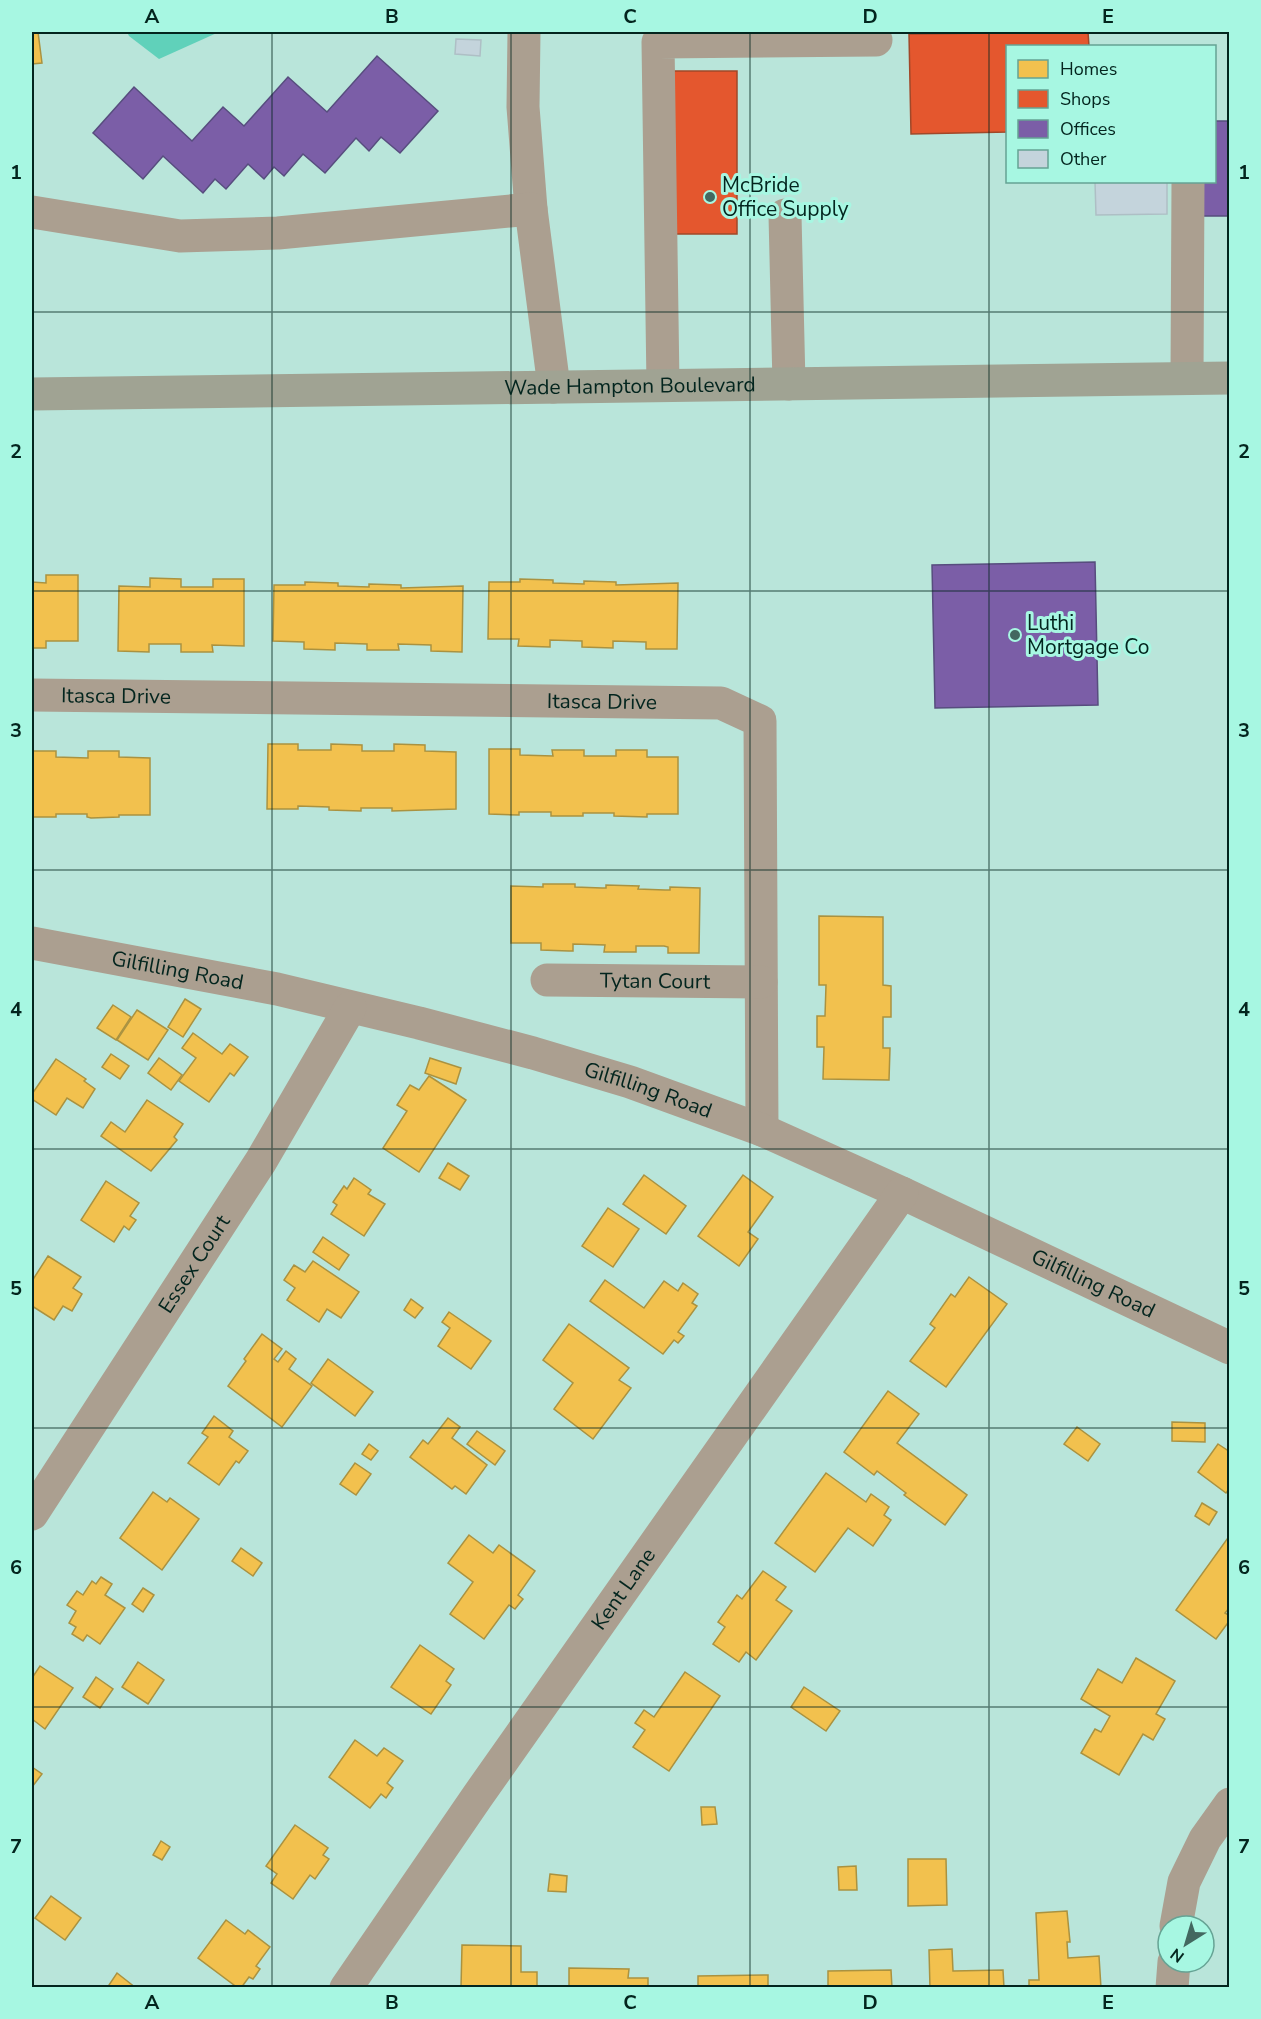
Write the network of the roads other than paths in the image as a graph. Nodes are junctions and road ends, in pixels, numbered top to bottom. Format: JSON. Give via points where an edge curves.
{"nodes":[{"id":1,"x":524,"y":32,"type":"edge"},
{"id":2,"x":876,"y":40,"type":"dead end"},
{"id":3,"x":1188,"y":183,"type":"edge"},
{"id":4,"x":531,"y":209,"type":"junction"},
{"id":5,"x":32,"y":212,"type":"edge"},
{"id":6,"x":785,"y":216,"type":"dead end"},
{"id":7,"x":1187,"y":378,"type":"junction"},
{"id":8,"x":1230,"y":378,"type":"edge"},
{"id":9,"x":789,"y":384,"type":"junction"},
{"id":10,"x":663,"y":385,"type":"junction"},
{"id":11,"x":554,"y":387,"type":"junction"},
{"id":12,"x":32,"y":394,"type":"edge"},
{"id":13,"x":32,"y":694,"type":"edge"},
{"id":14,"x":32,"y":943,"type":"edge"},
{"id":15,"x":547,"y":980,"type":"dead end"},
{"id":16,"x":761,"y":982,"type":"junction"},
{"id":17,"x":350,"y":1008,"type":"junction"},
{"id":18,"x":762,"y":1130,"type":"junction"},
{"id":19,"x":902,"y":1193,"type":"junction"},
{"id":20,"x":1230,"y":1348,"type":"edge"},
{"id":21,"x":32,"y":1514,"type":"edge"},
{"id":22,"x":1230,"y":1804,"type":"edge"},
{"id":23,"x":1178,"y":1914,"type":"edge"},
{"id":24,"x":346,"y":1988,"type":"edge"}],
"edges":[{"from":1,"to":4,"type":"street","via":[[523,107]]},
{"from":2,"to":10,"type":"street","via":[[658,42]]},
{"from":3,"to":7,"type":"street"},
{"from":4,"to":5,"type":"street","via":[[278,233],[180,236]]},
{"from":4,"to":11,"type":"street"},
{"from":6,"to":9,"type":"street"},
{"from":7,"to":8,"type":"main road","name":"Wade Hampton Boulevard"},
{"from":7,"to":9,"type":"main road","name":"Wade Hampton Boulevard"},
{"from":9,"to":10,"type":"main road","name":"Wade Hampton Boulevard"},
{"from":10,"to":11,"type":"main road","name":"Wade Hampton Boulevard"},
{"from":11,"to":12,"type":"main road","name":"Wade Hampton Boulevard"},
{"from":13,"to":16,"type":"street","name":"Itasca Drive","via":[[721,703],[760,721]]},
{"from":14,"to":17,"type":"street","name":"Gilfilling Road","via":[[277,989]]},
{"from":15,"to":16,"type":"street","name":"Tytan Court"},
{"from":16,"to":18,"type":"street","name":"Itasca Drive"},
{"from":17,"to":18,"type":"street","name":"Gilfilling Road","via":[[533,1053]]},
{"from":17,"to":21,"type":"street","name":"Essex Court","via":[[261,1161]]},
{"from":18,"to":19,"type":"street","name":"Gilfilling Road"},
{"from":19,"to":20,"type":"street","name":"Gilfilling Road"},
{"from":19,"to":24,"type":"street","name":"Kent Lane"},
{"from":22,"to":23,"type":"street","via":[[1205,1839],[1184,1882]]}]}
